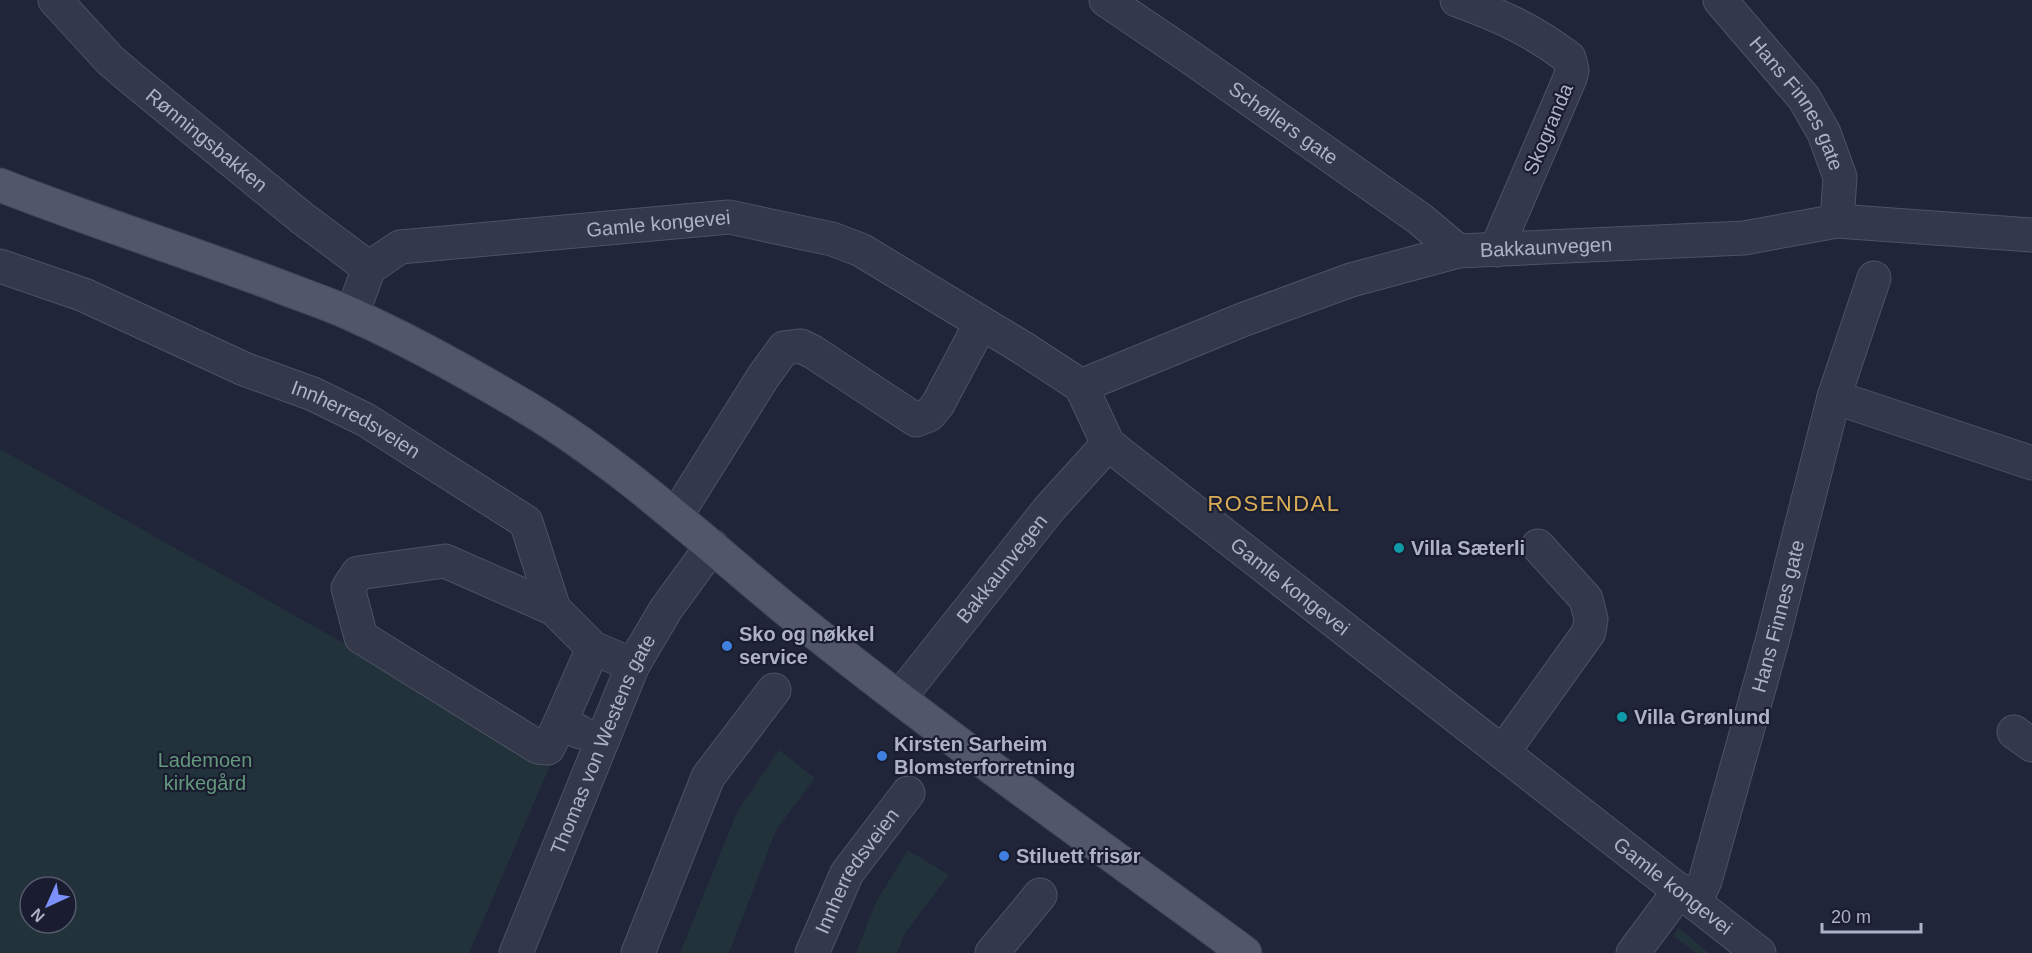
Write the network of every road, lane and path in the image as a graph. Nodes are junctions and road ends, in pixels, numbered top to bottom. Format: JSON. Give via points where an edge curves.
{"nodes":[{"id":1,"x":55,"y":0,"type":"edge"},
{"id":2,"x":1106,"y":0,"type":"edge"},
{"id":3,"x":1457,"y":0,"type":"edge"},
{"id":4,"x":1720,"y":0,"type":"edge"},
{"id":5,"x":0,"y":185,"type":"edge"},
{"id":6,"x":1837,"y":221,"type":"junction"},
{"id":7,"x":2032,"y":235,"type":"edge"},
{"id":8,"x":1496,"y":250,"type":"junction"},
{"id":9,"x":1458,"y":251,"type":"junction"},
{"id":10,"x":0,"y":266,"type":"edge"},
{"id":11,"x":369,"y":268,"type":"junction"},
{"id":12,"x":1874,"y":278,"type":"dead end"},
{"id":13,"x":352,"y":314,"type":"junction"},
{"id":14,"x":981,"y":323,"type":"junction"},
{"id":15,"x":1081,"y":386,"type":"junction"},
{"id":16,"x":1834,"y":397,"type":"junction"},
{"id":17,"x":1108,"y":444,"type":"junction"},
{"id":18,"x":2032,"y":463,"type":"edge"},
{"id":19,"x":676,"y":516,"type":"junction"},
{"id":20,"x":712,"y":546,"type":"junction"},
{"id":21,"x":1538,"y":546,"type":"dead end"},
{"id":22,"x":554,"y":609,"type":"junction"},
{"id":23,"x":593,"y":648,"type":"junction"},
{"id":24,"x":633,"y":665,"type":"junction"},
{"id":25,"x":774,"y":690,"type":"dead end"},
{"id":26,"x":900,"y":697,"type":"junction"},
{"id":27,"x":560,"y":723,"type":"junction"},
{"id":28,"x":602,"y":741,"type":"junction"},
{"id":29,"x":1503,"y":752,"type":"junction"},
{"id":30,"x":908,"y":793,"type":"dead end"},
{"id":31,"x":1040,"y":895,"type":"dead end"},
{"id":32,"x":1687,"y":896,"type":"junction"},
{"id":33,"x":516,"y":953,"type":"edge"},
{"id":34,"x":638,"y":953,"type":"edge"},
{"id":35,"x":812,"y":953,"type":"edge"},
{"id":36,"x":992,"y":953,"type":"edge"},
{"id":37,"x":1245,"y":953,"type":"edge"},
{"id":38,"x":1633,"y":953,"type":"edge"},
{"id":39,"x":1759,"y":953,"type":"edge"}],
"edges":[{"from":1,"to":11,"type":"street","name":"Rønningsbakken","via":[[131,78]]},
{"from":2,"to":9,"type":"street","name":"Schøllers gate","via":[[1420,219]]},
{"from":3,"to":8,"type":"street","name":"Skogranda","via":[[1503,16],[1542,38],[1569,58],[1572,70]]},
{"from":4,"to":6,"type":"street","name":"Hans Finnes gate","via":[[1804,98],[1824,133],[1840,177]]},
{"from":5,"to":13,"type":"main road"},
{"from":6,"to":7,"type":"street","name":"Bakkaunvegen"},
{"from":6,"to":8,"type":"street","name":"Bakkaunvegen","via":[[1744,238]]},
{"from":8,"to":9,"type":"street","name":"Bakkaunvegen"},
{"from":9,"to":15,"type":"street","name":"Bakkaunvegen","via":[[1351,280]]},
{"from":10,"to":22,"type":"street","name":"Innherredsveien","via":[[84,295],[366,420],[526,522]]},
{"from":11,"to":13,"type":"street"},
{"from":11,"to":14,"type":"street","name":"Gamle kongevei","via":[[400,247],[729,217],[832,239],[861,250]]},
{"from":12,"to":16,"type":"street","name":"Hans Finnes gate"},
{"from":13,"to":19,"type":"main road","via":[[427,351],[583,442]]},
{"from":14,"to":15,"type":"street","name":"Gamle kongevei"},
{"from":14,"to":19,"type":"street","via":[[938,404],[929,415],[916,420],[813,352],[801,346],[784,348]]},
{"from":15,"to":17,"type":"street","name":"Gamle kongevei"},
{"from":16,"to":18,"type":"street"},
{"from":16,"to":32,"type":"street","name":"Hans Finnes gate","via":[[1706,881]]},
{"from":17,"to":26,"type":"street","name":"Bakkaunvegen","via":[[1049,509]]},
{"from":17,"to":29,"type":"street","name":"Gamle kongevei"},
{"from":19,"to":20,"type":"main road"},
{"from":20,"to":24,"type":"street","name":"Thomas von Westens gate","via":[[666,609]]},
{"from":20,"to":26,"type":"main road","via":[[788,611]]},
{"from":21,"to":29,"type":"street","via":[[1586,599],[1591,619],[1589,632]]},
{"from":22,"to":23,"type":"street","name":"Innherredsveien"},
{"from":22,"to":27,"type":"street","via":[[445,561],[358,573],[348,588],[361,637],[538,747],[548,748]]},
{"from":23,"to":24,"type":"street","name":"Innherredsveien"},
{"from":23,"to":27,"type":"street"},
{"from":24,"to":28,"type":"street","name":"Thomas von Westens gate"},
{"from":25,"to":34,"type":"street","via":[[708,777]]},
{"from":26,"to":37,"type":"main road"},
{"from":27,"to":28,"type":"street"},
{"from":28,"to":33,"type":"street","name":"Thomas von Westens gate"},
{"from":29,"to":32,"type":"street","name":"Gamle kongevei"},
{"from":30,"to":35,"type":"street","name":"Innherredsveien","via":[[846,873]]},
{"from":31,"to":36,"type":"street"},
{"from":32,"to":38,"type":"street","name":"Hans Finnes gate"},
{"from":32,"to":39,"type":"street","name":"Gamle kongevei"}]}
